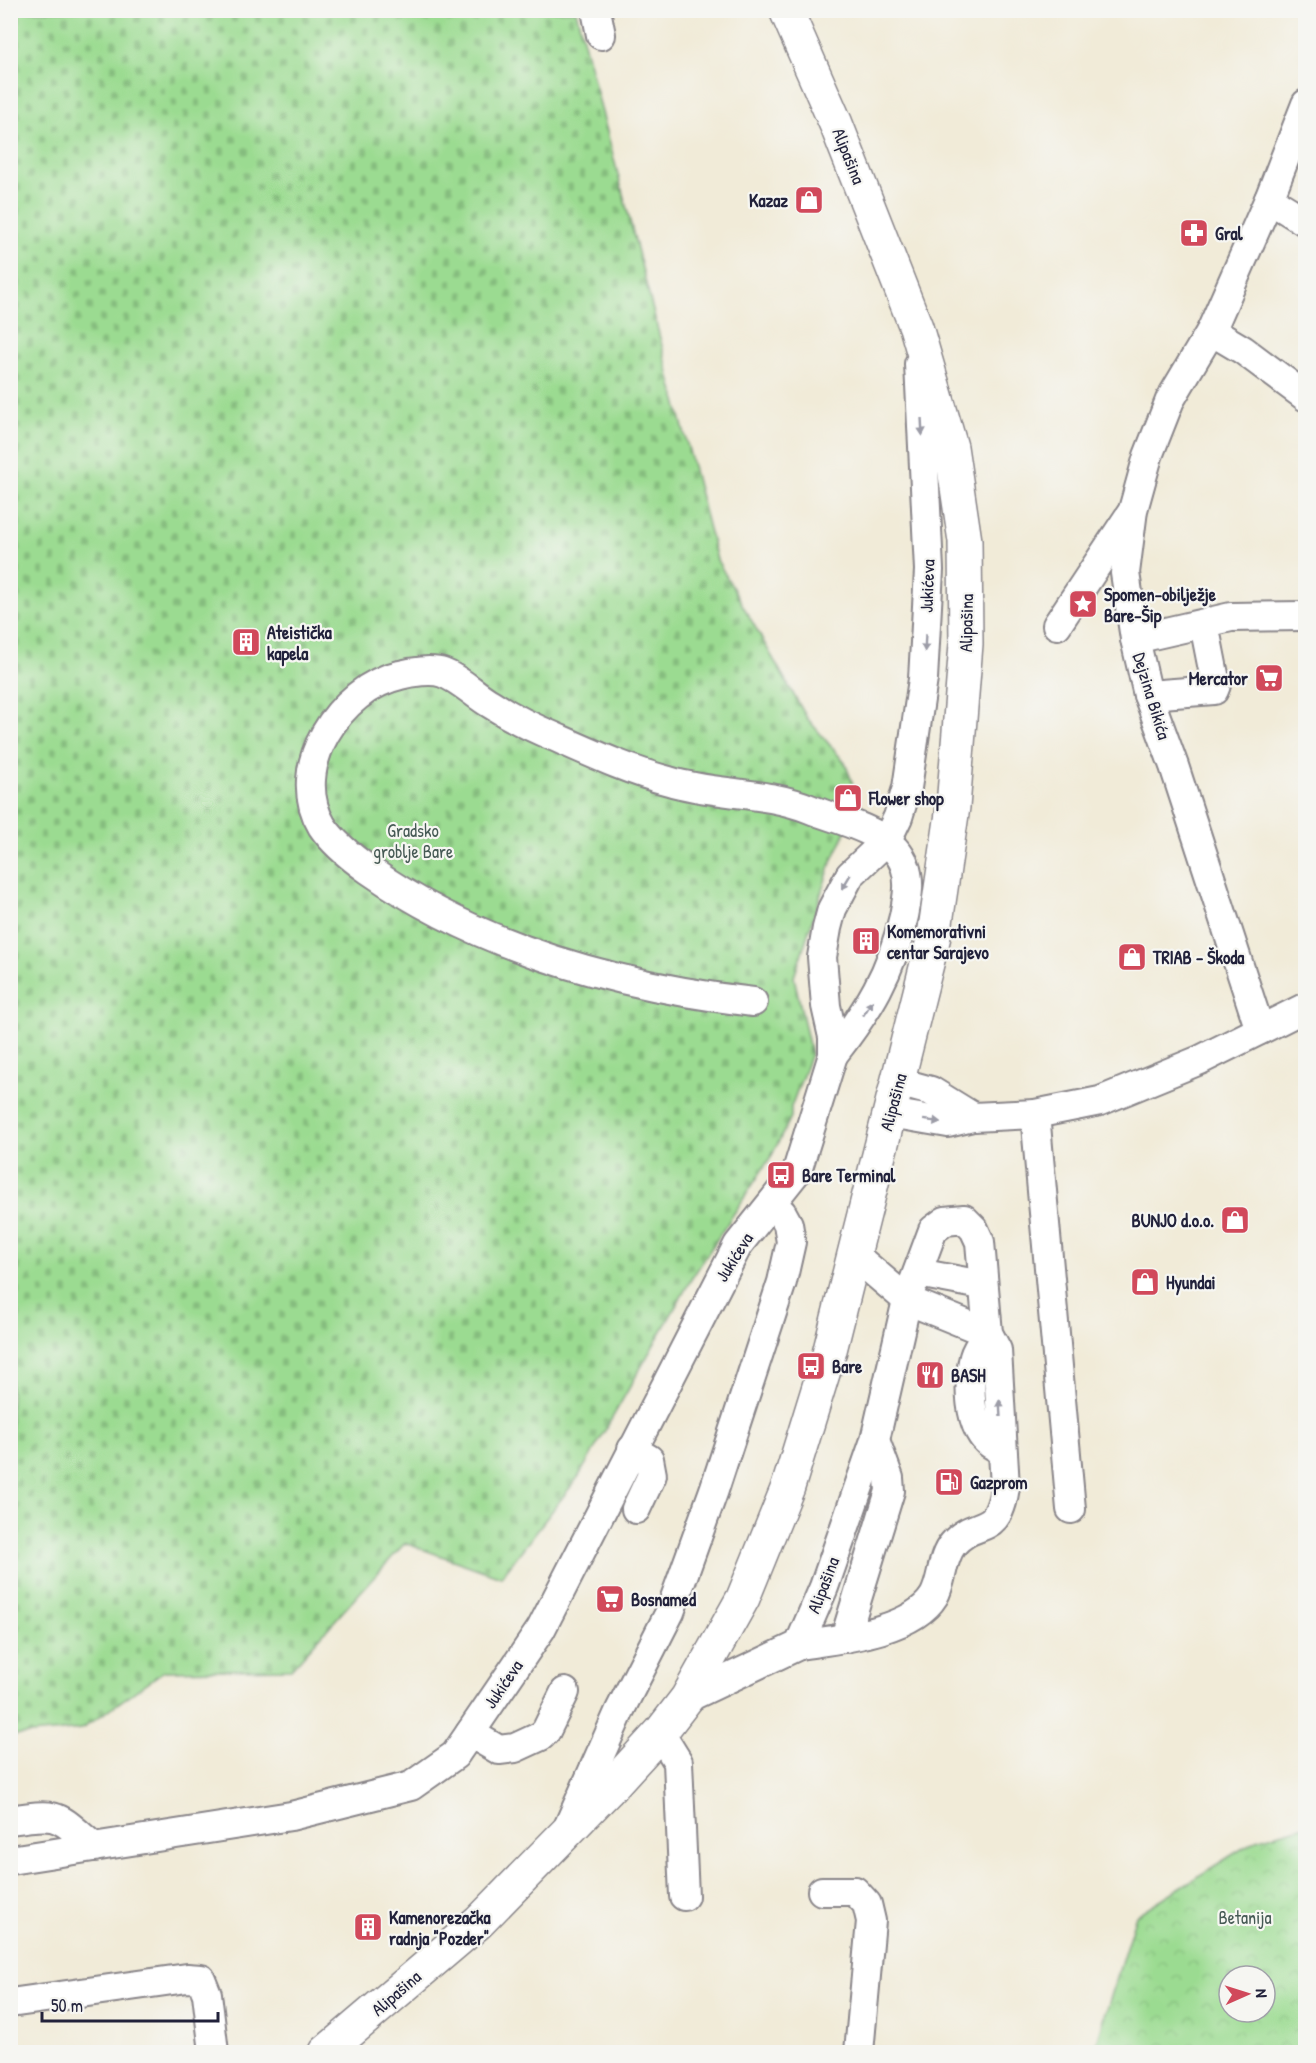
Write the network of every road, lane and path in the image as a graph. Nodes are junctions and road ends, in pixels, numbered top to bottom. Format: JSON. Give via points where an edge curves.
{"nodes":[{"id":1,"x":786,"y":10,"type":"edge"},
{"id":2,"x":1305,"y":109,"type":"edge"},
{"id":3,"x":1269,"y":199,"type":"junction"},
{"id":4,"x":1305,"y":222,"type":"edge"},
{"id":5,"x":916,"y":327,"type":"junction"},
{"id":6,"x":1211,"y":331,"type":"junction"},
{"id":7,"x":1305,"y":397,"type":"edge"},
{"id":8,"x":1133,"y":510,"type":"junction"},
{"id":9,"x":1305,"y":616,"type":"edge"},
{"id":10,"x":1204,"y":624,"type":"junction"},
{"id":11,"x":1057,"y":625,"type":"dead end"},
{"id":12,"x":1135,"y":639,"type":"junction"},
{"id":13,"x":1148,"y":695,"type":"junction"},
{"id":14,"x":887,"y":840,"type":"junction"},
{"id":15,"x":753,"y":1002,"type":"dead end"},
{"id":16,"x":1305,"y":1007,"type":"edge"},
{"id":17,"x":1260,"y":1030,"type":"junction"},
{"id":18,"x":832,"y":1055,"type":"junction"},
{"id":19,"x":898,"y":1082,"type":"junction"},
{"id":20,"x":890,"y":1113,"type":"junction"},
{"id":21,"x":1035,"y":1114,"type":"junction"},
{"id":22,"x":973,"y":1117,"type":"junction"},
{"id":23,"x":769,"y":1208,"type":"junction"},
{"id":24,"x":854,"y":1255,"type":"junction"},
{"id":25,"x":918,"y":1273,"type":"junction"},
{"id":26,"x":982,"y":1285,"type":"junction"},
{"id":27,"x":907,"y":1300,"type":"junction"},
{"id":28,"x":988,"y":1333,"type":"junction"},
{"id":29,"x":875,"y":1440,"type":"junction"},
{"id":30,"x":632,"y":1449,"type":"junction"},
{"id":31,"x":636,"y":1509,"type":"dead end"},
{"id":32,"x":1071,"y":1509,"type":"dead end"},
{"id":33,"x":845,"y":1638,"type":"junction"},
{"id":34,"x":799,"y":1645,"type":"junction"},
{"id":35,"x":565,"y":1692,"type":"dead end"},
{"id":36,"x":687,"y":1698,"type":"junction"},
{"id":37,"x":470,"y":1733,"type":"junction"},
{"id":38,"x":660,"y":1733,"type":"junction"},
{"id":39,"x":10,"y":1820,"type":"edge"},
{"id":40,"x":566,"y":1832,"type":"junction"},
{"id":41,"x":94,"y":1847,"type":"junction"},
{"id":42,"x":10,"y":1860,"type":"edge"},
{"id":43,"x":822,"y":1891,"type":"dead end"},
{"id":44,"x":684,"y":1896,"type":"dead end"},
{"id":45,"x":10,"y":2003,"type":"edge"},
{"id":46,"x":214,"y":2052,"type":"edge"},
{"id":47,"x":326,"y":2052,"type":"edge"},
{"id":48,"x":859,"y":2052,"type":"edge"}],
"edges":[{"from":1,"to":5,"type":"main road","name":"Alipašina","via":[[836,124]]},
{"from":2,"to":3,"type":"street","name":"Dejzina Bikića"},
{"from":3,"to":4,"type":"street"},
{"from":3,"to":6,"type":"street","name":"Dejzina Bikića"},
{"from":5,"to":14,"type":"street","name":"Jukićeva","one_way":true,"via":[[929,570],[923,679],[907,788]]},
{"from":5,"to":19,"type":"main road","name":"Alipašina","via":[[951,447],[965,541],[966,633],[946,861],[934,936]]},
{"from":6,"to":7,"type":"street"},
{"from":6,"to":8,"type":"street","name":"Dejzina Bikića","via":[[1170,400]]},
{"from":8,"to":11,"type":"street"},
{"from":8,"to":12,"type":"street","name":"Dejzina Bikića","via":[[1125,573]]},
{"from":9,"to":10,"type":"street","via":[[1231,616]]},
{"from":10,"to":12,"type":"street"},
{"from":10,"to":13,"type":"street","via":[[1214,690]]},
{"from":12,"to":13,"type":"street","name":"Dejzina Bikića"},
{"from":13,"to":17,"type":"street","name":"Dejzina Bikića"},
{"from":14,"to":15,"type":"street","via":[[794,802],[669,782],[528,725],[440,671],[399,675],[373,685],[354,698],[328,727],[316,752],[313,780],[313,799],[321,824],[347,855],[377,876],[448,919],[542,956],[660,988]]},
{"from":14,"to":18,"type":"street","name":"Jukićeva","one_way":true,"via":[[850,874],[827,928],[822,957]]},
{"from":18,"to":14,"type":"street","name":"Jukićeva","one_way":true,"via":[[875,997],[899,935],[908,882],[905,865]]},
{"from":16,"to":17,"type":"street"},
{"from":17,"to":21,"type":"street","via":[[1200,1060],[1100,1101]]},
{"from":18,"to":23,"type":"street","name":"Jukićeva","via":[[803,1157]]},
{"from":19,"to":20,"type":"main road","name":"Alipašina"},
{"from":19,"to":22,"type":"street","via":[[932,1091]]},
{"from":20,"to":22,"type":"street","one_way":true,"via":[[948,1123]]},
{"from":20,"to":24,"type":"main road","name":"Alipašina"},
{"from":21,"to":22,"type":"street"},
{"from":21,"to":32,"type":"street"},
{"from":23,"to":30,"type":"street","name":"Jukićeva","via":[[738,1245]]},
{"from":23,"to":40,"type":"street","via":[[782,1213],[788,1224],[791,1242],[782,1282],[670,1612],[620,1710]]},
{"from":24,"to":27,"type":"street"},
{"from":24,"to":36,"type":"main road","name":"Alipašina","via":[[829,1354],[788,1487],[743,1598]]},
{"from":25,"to":26,"type":"street"},
{"from":25,"to":26,"type":"street","name":"Alipašina","via":[[933,1230],[945,1221],[964,1219],[981,1242]]},
{"from":25,"to":27,"type":"street","name":"Alipašina"},
{"from":26,"to":28,"type":"street"},
{"from":27,"to":28,"type":"street"},
{"from":27,"to":29,"type":"street","name":"Alipašina"},
{"from":33,"to":28,"type":"street","one_way":true,"via":[[910,1618],[924,1609],[939,1586],[951,1546],[996,1516],[1002,1506],[1005,1487],[997,1350]]},
{"from":29,"to":33,"type":"street","via":[[890,1478],[890,1491]]},
{"from":29,"to":34,"type":"street","name":"Alipašina","via":[[824,1587]]},
{"from":30,"to":31,"type":"street","via":[[649,1459],[652,1475]]},
{"from":30,"to":37,"type":"street","name":"Jukićeva","via":[[541,1629]]},
{"from":33,"to":34,"type":"street"},
{"from":34,"to":36,"type":"street","name":"Alipašina"},
{"from":35,"to":37,"type":"street","via":[[546,1731],[515,1748],[500,1750]]},
{"from":36,"to":38,"type":"main road","name":"Alipašina"},
{"from":37,"to":41,"type":"street","name":"Jukićeva","via":[[455,1755],[411,1786],[291,1816]]},
{"from":38,"to":40,"type":"main road","name":"Alipašina"},
{"from":38,"to":44,"type":"street","via":[[678,1762]]},
{"from":39,"to":41,"type":"street","via":[[40,1815],[58,1817]]},
{"from":40,"to":47,"type":"main road","name":"Alipašina","via":[[479,1922]]},
{"from":41,"to":42,"type":"street","name":"Jukićeva"},
{"from":43,"to":48,"type":"street","via":[[855,1891],[867,1904],[871,1921]]},
{"from":45,"to":46,"type":"street","via":[[187,1977],[201,1979],[207,1994]]}]}
